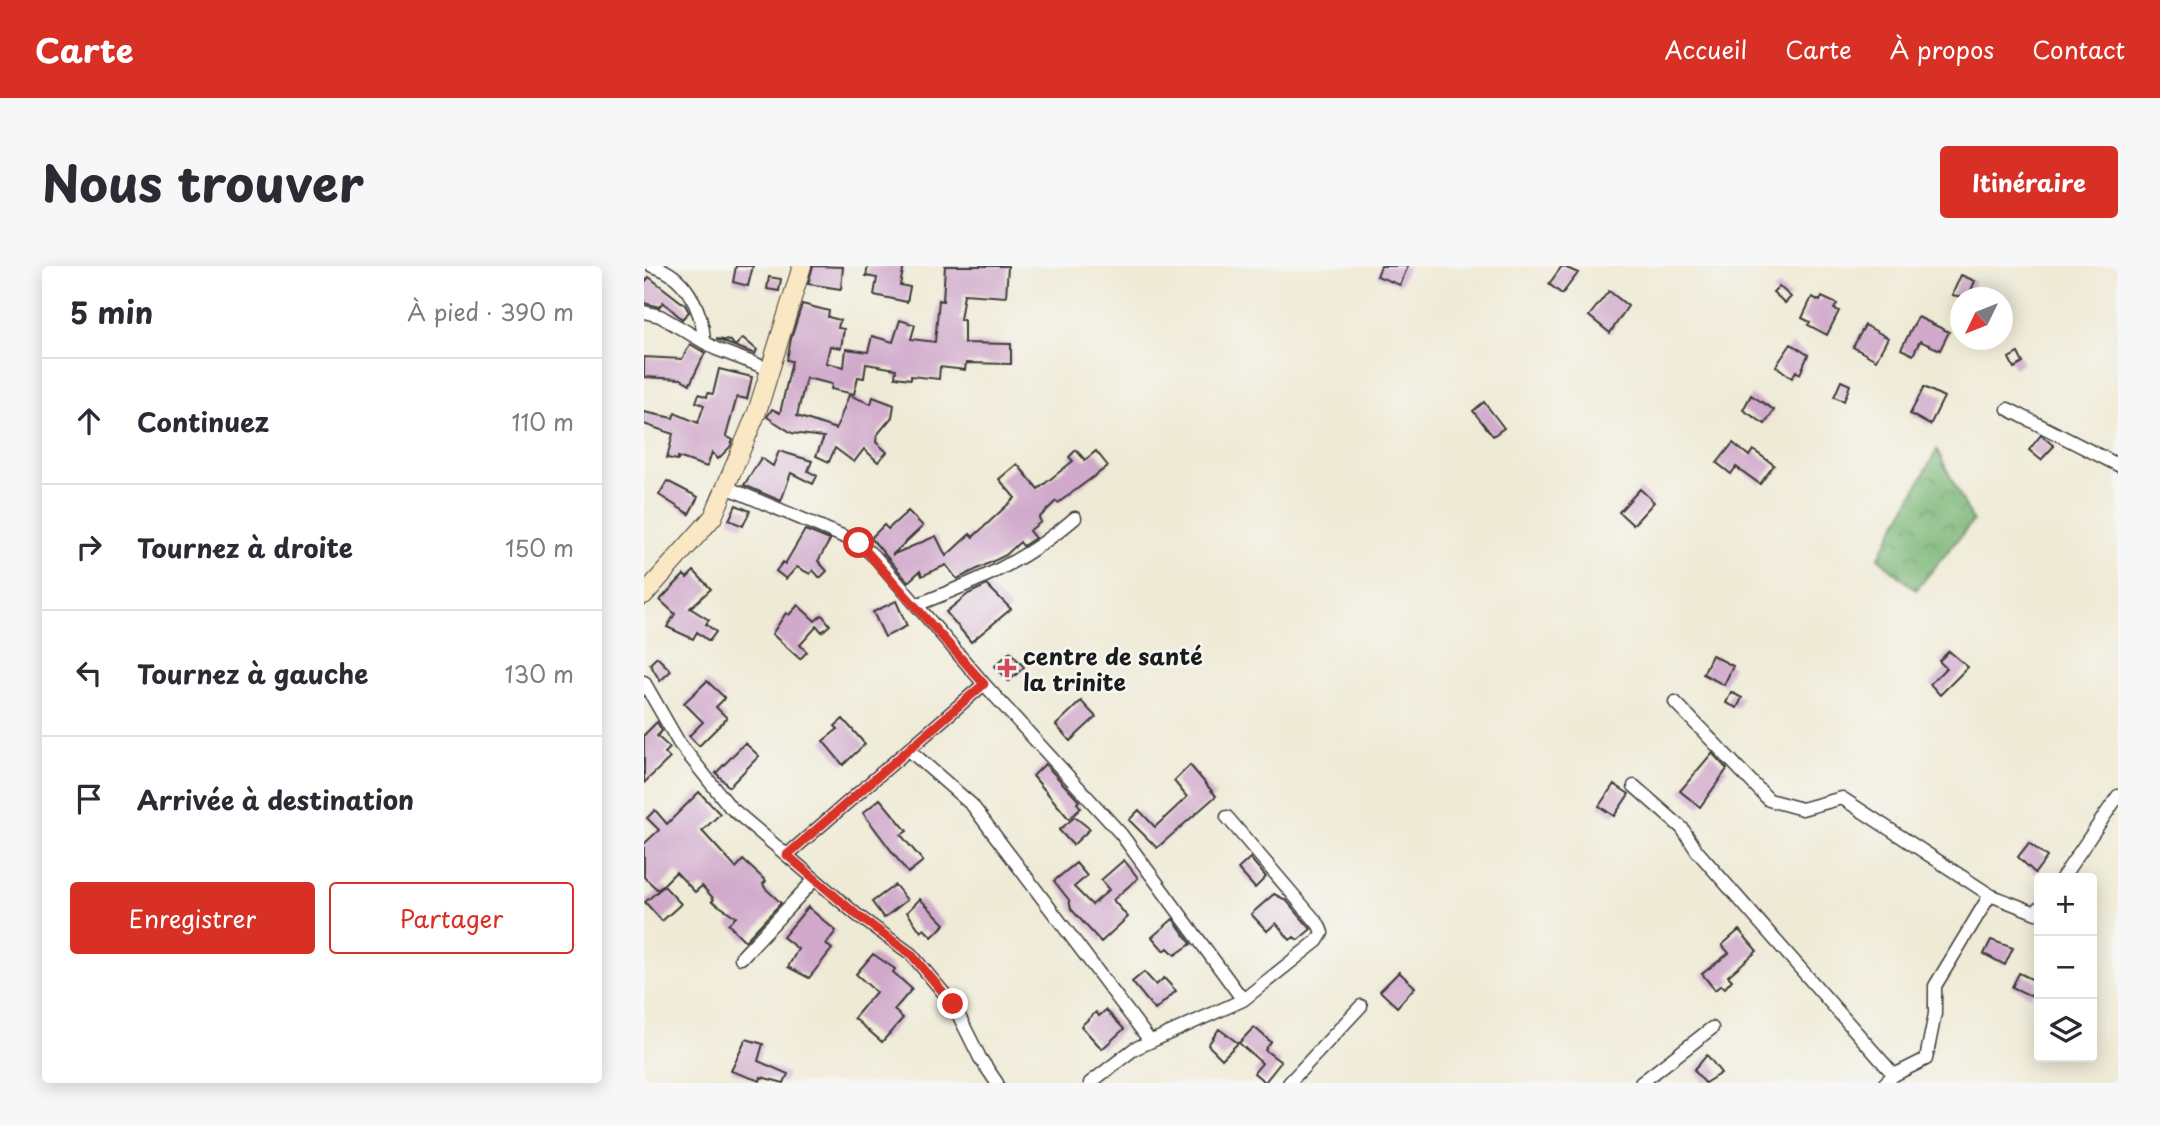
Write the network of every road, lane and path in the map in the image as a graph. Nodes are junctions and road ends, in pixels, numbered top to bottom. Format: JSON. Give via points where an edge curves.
{"nodes":[{"id":1,"x":652,"y":266,"type":"edge"},
{"id":2,"x":802,"y":266,"type":"edge"},
{"id":3,"x":644,"y":312,"type":"edge"},
{"id":4,"x":704,"y":340,"type":"junction"},
{"id":5,"x":769,"y":369,"type":"junction"},
{"id":6,"x":2008,"y":409,"type":"dead end"},
{"id":7,"x":2118,"y":465,"type":"edge"},
{"id":8,"x":726,"y":487,"type":"junction"},
{"id":9,"x":1075,"y":517,"type":"dead end"},
{"id":10,"x":644,"y":595,"type":"edge"},
{"id":11,"x":916,"y":604,"type":"junction"},
{"id":12,"x":644,"y":682,"type":"edge"},
{"id":13,"x":984,"y":684,"type":"junction"},
{"id":14,"x":1675,"y":702,"type":"dead end"},
{"id":15,"x":909,"y":750,"type":"junction"},
{"id":16,"x":1634,"y":786,"type":"dead end"},
{"id":17,"x":2118,"y":796,"type":"edge"},
{"id":18,"x":1227,"y":817,"type":"dead end"},
{"id":19,"x":787,"y":855,"type":"junction"},
{"id":20,"x":2065,"y":873,"type":"edge"},
{"id":21,"x":815,"y":879,"type":"junction"},
{"id":22,"x":1990,"y":895,"type":"junction"},
{"id":23,"x":2034,"y":912,"type":"edge"},
{"id":24,"x":741,"y":958,"type":"dead end"},
{"id":25,"x":1243,"y":1000,"type":"junction"},
{"id":26,"x":1361,"y":1006,"type":"dead end"},
{"id":27,"x":1712,"y":1028,"type":"dead end"},
{"id":28,"x":1150,"y":1041,"type":"junction"},
{"id":29,"x":1890,"y":1079,"type":"edge"},
{"id":30,"x":997,"y":1083,"type":"edge"},
{"id":31,"x":1090,"y":1083,"type":"edge"},
{"id":32,"x":1289,"y":1083,"type":"edge"},
{"id":33,"x":1641,"y":1083,"type":"edge"}],
"edges":[{"from":1,"to":4,"type":"street","via":[[692,295]]},
{"from":2,"to":5,"type":"main road"},
{"from":3,"to":4,"type":"street"},
{"from":4,"to":5,"type":"street"},
{"from":5,"to":8,"type":"main road"},
{"from":6,"to":7,"type":"street"},
{"from":8,"to":10,"type":"main road","via":[[713,517]]},
{"from":8,"to":11,"type":"street","via":[[859,543]]},
{"from":9,"to":11,"type":"street","via":[[1050,540],[986,579]]},
{"from":11,"to":13,"type":"street"},
{"from":12,"to":19,"type":"street","via":[[679,743],[730,807]]},
{"from":13,"to":15,"type":"street"},
{"from":13,"to":25,"type":"street","via":[[1121,834]]},
{"from":14,"to":22,"type":"street","via":[[1769,800],[1802,809],[1842,798]]},
{"from":15,"to":19,"type":"street"},
{"from":15,"to":28,"type":"street","via":[[972,806]]},
{"from":16,"to":29,"type":"street","via":[[1682,828],[1696,851]]},
{"from":17,"to":20,"type":"street"},
{"from":18,"to":25,"type":"street","via":[[1322,933]]},
{"from":19,"to":21,"type":"street"},
{"from":21,"to":24,"type":"street"},
{"from":21,"to":30,"type":"street","via":[[911,954],[953,1004]]},
{"from":22,"to":23,"type":"street"},
{"from":22,"to":29,"type":"street","via":[[1935,986],[1926,1059]]},
{"from":25,"to":28,"type":"street"},
{"from":26,"to":32,"type":"street"},
{"from":27,"to":33,"type":"street"},
{"from":28,"to":31,"type":"street"}]}
